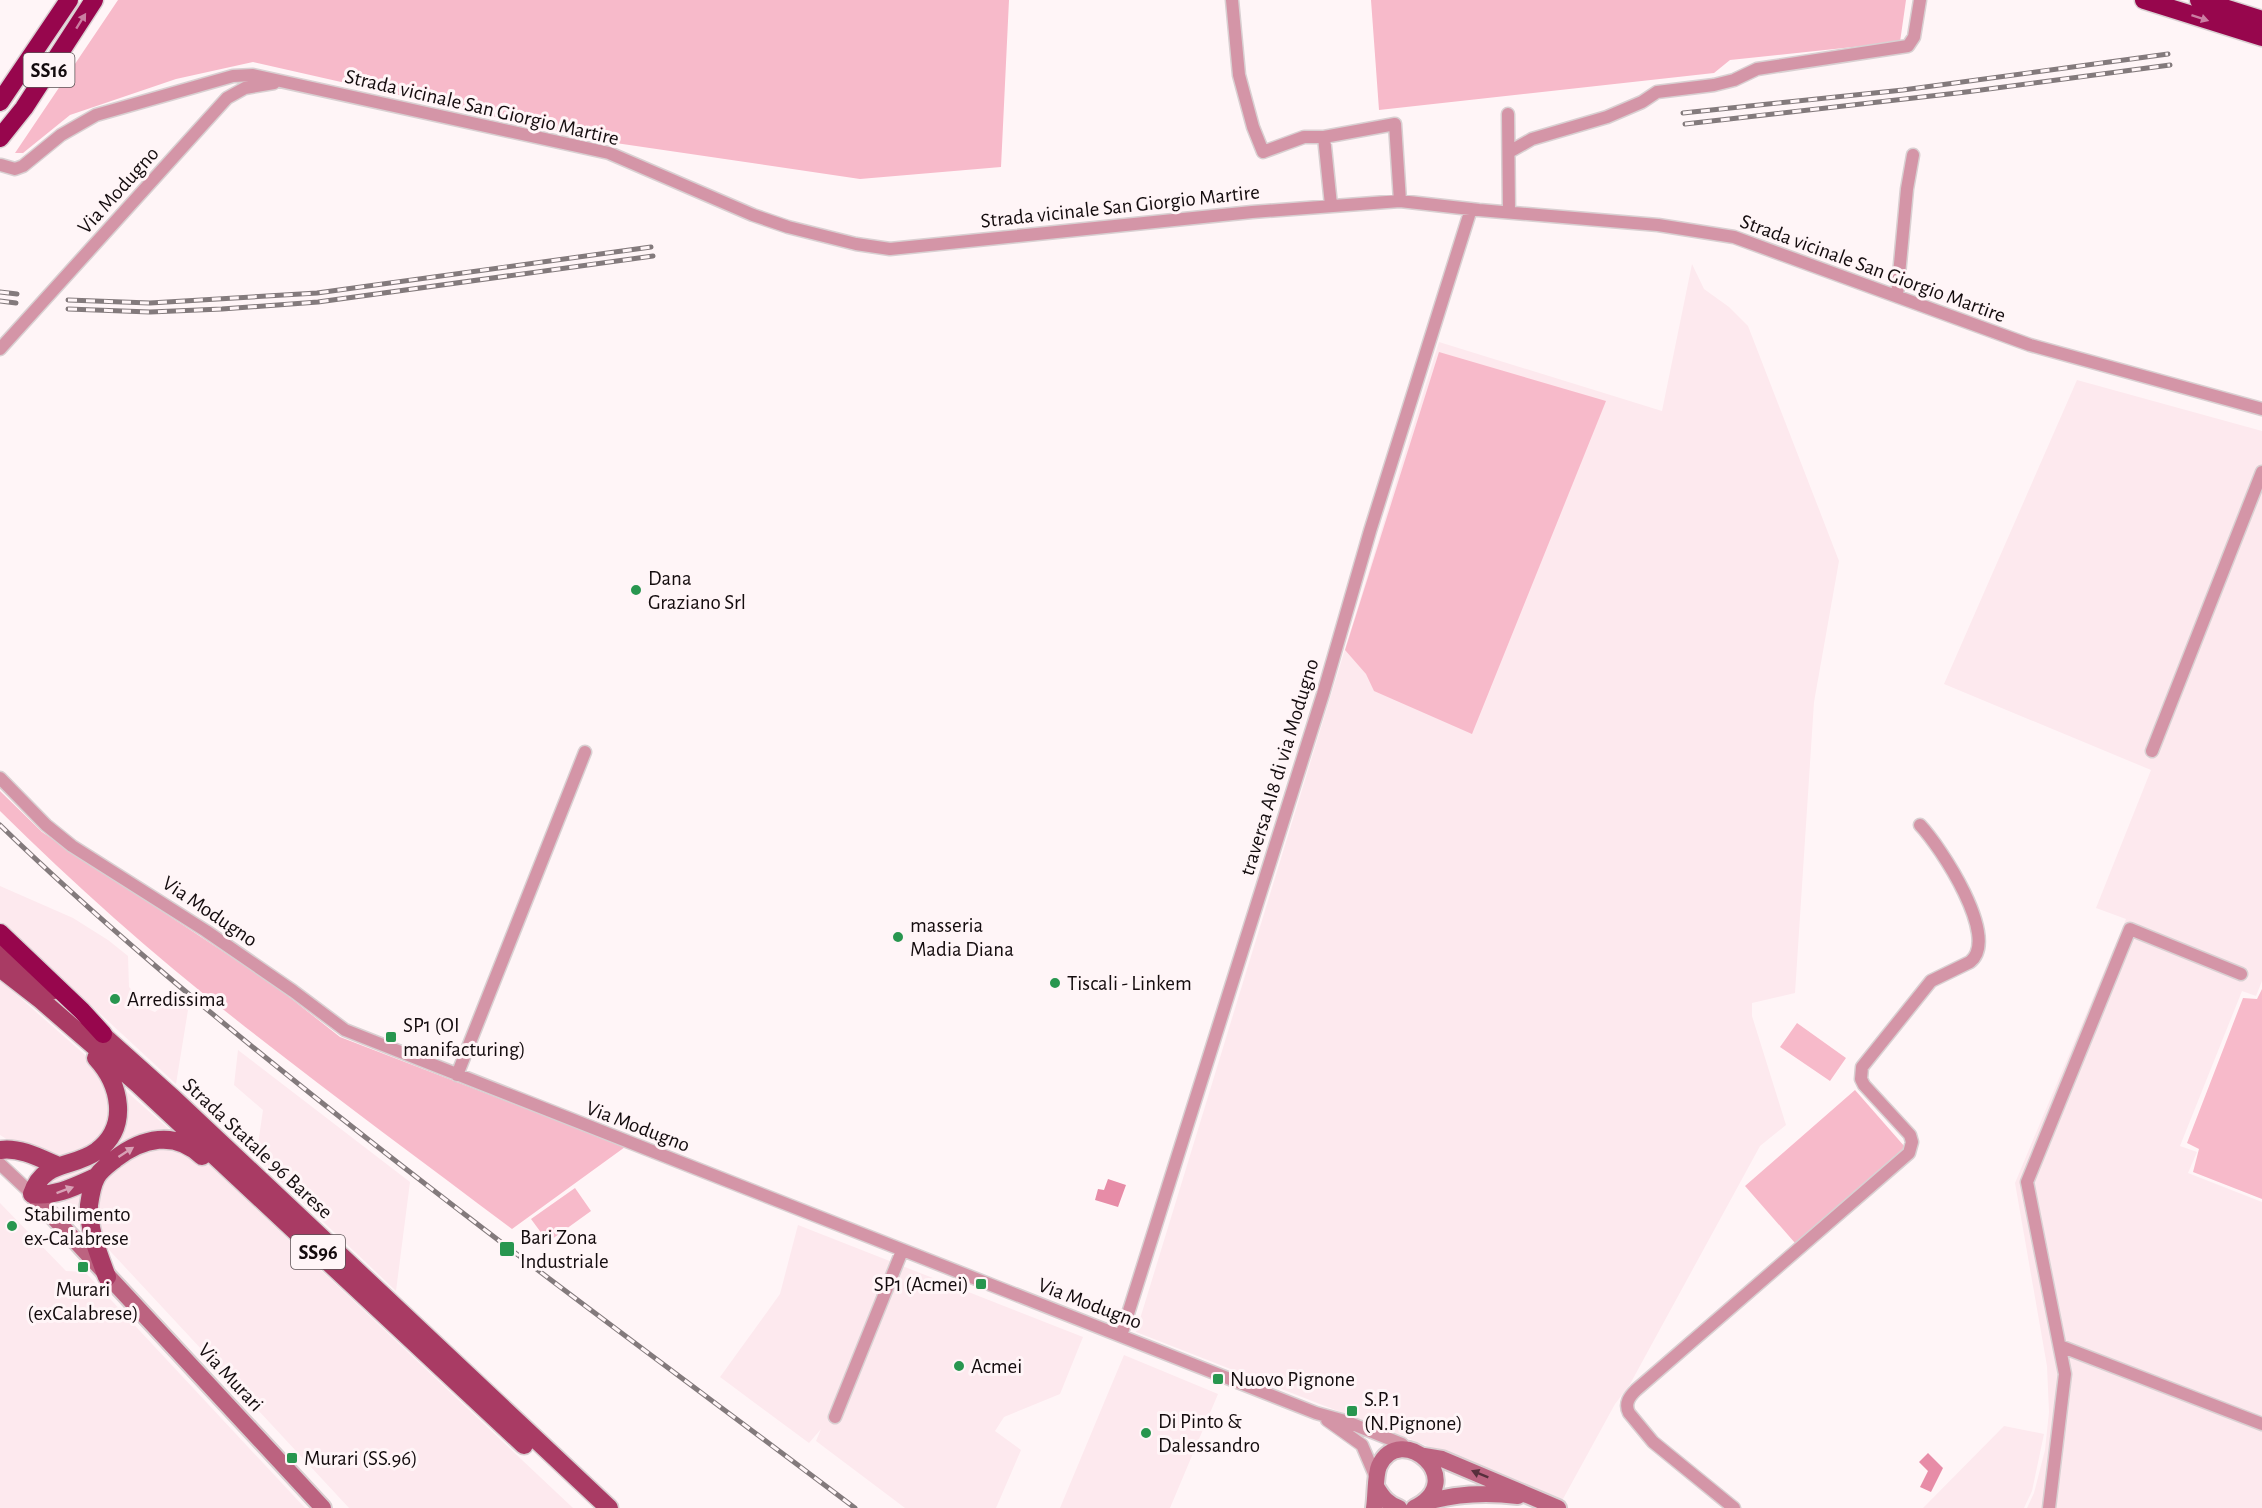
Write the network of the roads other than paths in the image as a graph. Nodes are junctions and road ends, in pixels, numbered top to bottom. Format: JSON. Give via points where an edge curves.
{"nodes":[{"id":1,"x":56,"y":0,"type":"edge"},
{"id":2,"x":69,"y":0,"type":"edge"},
{"id":3,"x":94,"y":0,"type":"edge"},
{"id":4,"x":1232,"y":0,"type":"edge"},
{"id":5,"x":1920,"y":0,"type":"edge"},
{"id":6,"x":2144,"y":0,"type":"edge"},
{"id":7,"x":2199,"y":0,"type":"edge"},
{"id":8,"x":2262,"y":20,"type":"edge"},
{"id":9,"x":2262,"y":37,"type":"edge"},
{"id":10,"x":0,"y":83,"type":"edge"},
{"id":11,"x":280,"y":83,"type":"junction"},
{"id":12,"x":0,"y":102,"type":"edge"},
{"id":13,"x":1508,"y":114,"type":"dead end"},
{"id":14,"x":1324,"y":137,"type":"junction"},
{"id":15,"x":0,"y":138,"type":"edge"},
{"id":16,"x":1509,"y":152,"type":"junction"},
{"id":17,"x":1913,"y":155,"type":"dead end"},
{"id":18,"x":1,"y":165,"type":"edge"},
{"id":19,"x":1400,"y":201,"type":"junction"},
{"id":20,"x":1331,"y":205,"type":"junction"},
{"id":21,"x":1471,"y":209,"type":"junction"},
{"id":22,"x":1509,"y":212,"type":"junction"},
{"id":23,"x":1897,"y":296,"type":"junction"},
{"id":24,"x":0,"y":349,"type":"edge"},
{"id":25,"x":2262,"y":409,"type":"edge"},
{"id":26,"x":2262,"y":472,"type":"edge"},
{"id":27,"x":2152,"y":751,"type":"dead end"},
{"id":28,"x":585,"y":752,"type":"dead end"},
{"id":29,"x":0,"y":778,"type":"edge"},
{"id":30,"x":1920,"y":825,"type":"dead end"},
{"id":31,"x":0,"y":933,"type":"edge"},
{"id":32,"x":0,"y":952,"type":"edge"},
{"id":33,"x":0,"y":968,"type":"edge"},
{"id":34,"x":2241,"y":974,"type":"dead end"},
{"id":35,"x":41,"y":1000,"type":"junction"},
{"id":36,"x":103,"y":1034,"type":"junction"},
{"id":37,"x":457,"y":1075,"type":"junction"},
{"id":38,"x":0,"y":1150,"type":"edge"},
{"id":39,"x":0,"y":1164,"type":"edge"},
{"id":40,"x":58,"y":1166,"type":"junction"},
{"id":41,"x":96,"y":1177,"type":"junction"},
{"id":42,"x":32,"y":1194,"type":"junction"},
{"id":43,"x":308,"y":1243,"type":"junction"},
{"id":44,"x":902,"y":1251,"type":"junction"},
{"id":45,"x":106,"y":1277,"type":"junction"},
{"id":46,"x":1121,"y":1336,"type":"junction"},
{"id":47,"x":2060,"y":1346,"type":"junction"},
{"id":48,"x":1316,"y":1413,"type":"junction"},
{"id":49,"x":835,"y":1417,"type":"dead end"},
{"id":50,"x":2262,"y":1424,"type":"edge"},
{"id":51,"x":1406,"y":1449,"type":"junction"},
{"id":52,"x":1424,"y":1456,"type":"junction"},
{"id":53,"x":1377,"y":1483,"type":"junction"},
{"id":54,"x":1533,"y":1498,"type":"junction"},
{"id":55,"x":1419,"y":1505,"type":"edge"},
{"id":56,"x":323,"y":1508,"type":"edge"},
{"id":57,"x":591,"y":1508,"type":"edge"},
{"id":58,"x":609,"y":1508,"type":"edge"},
{"id":59,"x":1374,"y":1508,"type":"edge"},
{"id":60,"x":1399,"y":1508,"type":"edge"},
{"id":61,"x":1558,"y":1508,"type":"edge"},
{"id":62,"x":1734,"y":1508,"type":"edge"},
{"id":63,"x":2049,"y":1508,"type":"edge"}],
"edges":[{"from":1,"to":10,"type":"highway"},
{"from":2,"to":12,"type":"highway","number":"SS16"},
{"from":15,"to":3,"type":"highway","number":"SS16","one_way":true},
{"from":4,"to":14,"type":"street","via":[[1239,75],[1263,152],[1296,139]]},
{"from":5,"to":16,"type":"street","via":[[1914,37],[1908,46],[1756,69],[1714,85],[1663,90],[1607,117],[1532,139]]},
{"from":6,"to":9,"type":"highway","one_way":true},
{"from":7,"to":8,"type":"highway"},
{"from":11,"to":18,"type":"street","name":"Strada vicinale San Giorgio Martire","via":[[253,75],[233,76],[96,115],[61,135],[23,166],[15,169]]},
{"from":11,"to":20,"type":"street","name":"Strada vicinale San Giorgio Martire","via":[[609,153],[788,227],[890,249]]},
{"from":11,"to":24,"type":"street","name":"Via Modugno","via":[[245,88],[227,98]]},
{"from":13,"to":16,"type":"street"},
{"from":14,"to":19,"type":"street","via":[[1395,124]]},
{"from":14,"to":20,"type":"street"},
{"from":16,"to":22,"type":"street"},
{"from":17,"to":23,"type":"street"},
{"from":19,"to":20,"type":"street","name":"Strada vicinale San Giorgio Martire"},
{"from":19,"to":21,"type":"street","name":"Strada vicinale San Giorgio Martire"},
{"from":21,"to":22,"type":"street","name":"Strada vicinale San Giorgio Martire"},
{"from":21,"to":46,"type":"street","name":"traversa AI8 di via Modugno"},
{"from":22,"to":23,"type":"street","name":"Strada vicinale San Giorgio Martire","via":[[1658,225],[1734,237]]},
{"from":23,"to":25,"type":"street","name":"Strada vicinale San Giorgio Martire","via":[[2030,345]]},
{"from":26,"to":27,"type":"street"},
{"from":28,"to":37,"type":"street"},
{"from":29,"to":37,"type":"street","name":"Via Modugno","via":[[72,846],[206,931],[345,1030]]},
{"from":30,"to":62,"type":"street","via":[[1940,848],[1958,880],[1979,946],[1970,962],[1931,981],[1862,1067],[1864,1085],[1910,1136],[1909,1153],[1636,1390],[1626,1408],[1653,1442]]},
{"from":31,"to":36,"type":"highway"},
{"from":32,"to":36,"type":"main road","name":"Strada Statale 96 Barese","number":"SS96"},
{"from":33,"to":35,"type":"main road","name":"Strada Statale 96 Barese","number":"SS96"},
{"from":34,"to":47,"type":"street","via":[[2130,929],[2027,1182]]},
{"from":35,"to":40,"type":"main road","via":[[98,1060],[114,1083],[118,1097],[119,1112],[109,1140],[84,1158]]},
{"from":35,"to":43,"type":"main road","name":"Strada Statale 96 Barese","number":"SS96","via":[[138,1084]]},
{"from":36,"to":58,"type":"main road","name":"Strada Statale 96 Barese","number":"SS96"},
{"from":37,"to":44,"type":"street","name":"Via Modugno"},
{"from":38,"to":40,"type":"main road","via":[[22,1151]]},
{"from":39,"to":42,"type":"street"},
{"from":40,"to":42,"type":"main road","via":[[44,1173]]},
{"from":42,"to":41,"type":"main road","one_way":true,"via":[[56,1194]]},
{"from":41,"to":43,"type":"main road","one_way":true,"via":[[134,1146],[149,1140],[179,1141],[194,1148],[265,1215]]},
{"from":41,"to":45,"type":"main road","via":[[89,1206]]},
{"from":42,"to":45,"type":"street","name":"Via Murari"},
{"from":43,"to":57,"type":"main road","name":"Strada Statale 96 Barese","number":"SS96"},
{"from":44,"to":46,"type":"street","name":"Via Modugno"},
{"from":44,"to":49,"type":"street"},
{"from":45,"to":56,"type":"street","name":"Via Murari"},
{"from":46,"to":48,"type":"street","name":"Via Modugno"},
{"from":47,"to":50,"type":"street"},
{"from":47,"to":63,"type":"street","via":[[2065,1374]]},
{"from":48,"to":51,"type":"street","name":"Via Modugno","via":[[1393,1440]]},
{"from":48,"to":53,"type":"street","name":"Via Modugno","via":[[1362,1444]]},
{"from":51,"to":52,"type":"street"},
{"from":51,"to":53,"type":"street","via":[[1386,1456],[1379,1466]]},
{"from":54,"to":52,"type":"street","one_way":true,"via":[[1442,1459]]},
{"from":52,"to":55,"type":"street","via":[[1434,1470],[1435,1483],[1432,1494]]},
{"from":53,"to":59,"type":"street"},
{"from":53,"to":60,"type":"street","via":[[1382,1498]]},
{"from":54,"to":55,"type":"street","via":[[1484,1492],[1443,1497]]},
{"from":54,"to":61,"type":"street"}]}
